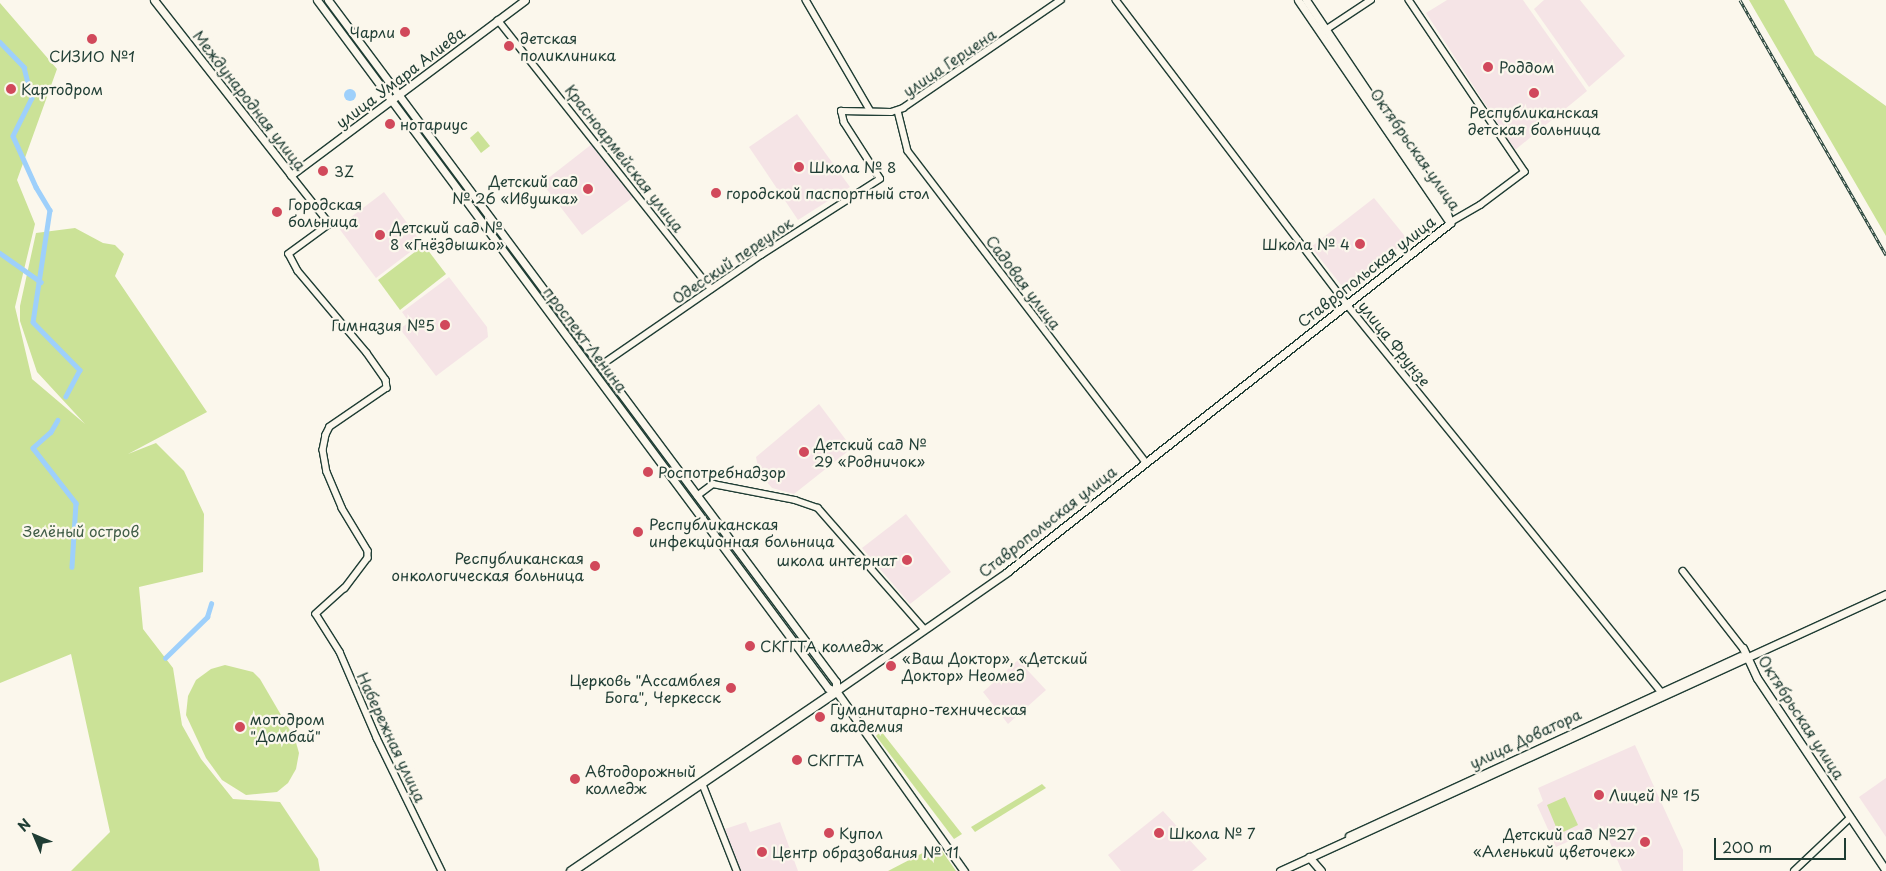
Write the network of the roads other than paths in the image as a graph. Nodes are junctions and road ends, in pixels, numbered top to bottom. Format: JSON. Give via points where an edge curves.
{"nodes":[{"id":1,"x":154,"y":0,"type":"edge"},
{"id":2,"x":316,"y":0,"type":"edge"},
{"id":3,"x":328,"y":0,"type":"edge"},
{"id":4,"x":525,"y":0,"type":"edge"},
{"id":5,"x":806,"y":0,"type":"edge"},
{"id":6,"x":1061,"y":0,"type":"edge"},
{"id":7,"x":1116,"y":0,"type":"edge"},
{"id":8,"x":1298,"y":0,"type":"edge"},
{"id":9,"x":1306,"y":0,"type":"edge"},
{"id":10,"x":1371,"y":0,"type":"edge"},
{"id":11,"x":1409,"y":0,"type":"edge"},
{"id":12,"x":498,"y":20,"type":"junction"},
{"id":13,"x":1324,"y":32,"type":"junction"},
{"id":14,"x":398,"y":94,"type":"junction"},
{"id":15,"x":390,"y":100,"type":"junction"},
{"id":16,"x":870,"y":110,"type":"junction"},
{"id":17,"x":898,"y":111,"type":"junction"},
{"id":18,"x":291,"y":175,"type":"junction"},
{"id":19,"x":880,"y":179,"type":"joint"},
{"id":20,"x":1450,"y":223,"type":"junction"},
{"id":21,"x":712,"y":289,"type":"junction"},
{"id":22,"x":1346,"y":303,"type":"junction"},
{"id":23,"x":600,"y":366,"type":"junction"},
{"id":24,"x":1145,"y":460,"type":"junction"},
{"id":25,"x":697,"y":496,"type":"junction"},
{"id":26,"x":1684,"y":571,"type":"dead end"},
{"id":27,"x":1886,"y":594,"type":"edge"},
{"id":28,"x":316,"y":614,"type":"joint"},
{"id":29,"x":925,"y":630,"type":"junction"},
{"id":30,"x":1745,"y":654,"type":"junction"},
{"id":31,"x":836,"y":691,"type":"junction"},
{"id":32,"x":1662,"y":692,"type":"junction"},
{"id":33,"x":702,"y":782,"type":"junction"},
{"id":34,"x":1849,"y":819,"type":"junction"},
{"id":35,"x":1309,"y":857,"type":"junction"},
{"id":36,"x":442,"y":871,"type":"edge"},
{"id":37,"x":571,"y":871,"type":"edge"},
{"id":38,"x":738,"y":871,"type":"edge"},
{"id":39,"x":964,"y":871,"type":"edge"},
{"id":40,"x":1280,"y":871,"type":"edge"},
{"id":41,"x":1321,"y":871,"type":"edge"},
{"id":42,"x":1794,"y":871,"type":"edge"},
{"id":43,"x":1882,"y":871,"type":"edge"},
{"id":44,"x":1886,"y":871,"type":"edge"}],
"edges":[{"from":1,"to":18,"type":"main road","name":"Международная улица"},
{"from":2,"to":15,"type":"main road","name":"проспект Ленина"},
{"from":3,"to":14,"type":"main road","name":"проспект Ленина"},
{"from":4,"to":12,"type":"main road","name":"улица Умара Алиева"},
{"from":5,"to":16,"type":"street"},
{"from":6,"to":17,"type":"street","name":"улица Герцена"},
{"from":7,"to":22,"type":"street","name":"улица Фрунзе"},
{"from":8,"to":13,"type":"main road","name":"Октябрьская улица"},
{"from":9,"to":13,"type":"main road","name":"Октябрьская улица"},
{"from":10,"to":13,"type":"street"},
{"from":11,"to":20,"type":"street","name":"Ставропольская улица","via":[[1525,172],[1481,205]]},
{"from":12,"to":14,"type":"main road","name":"улица Умара Алиева"},
{"from":12,"to":21,"type":"street","name":"Красноармейская улица"},
{"from":13,"to":20,"type":"main road","name":"Октябрьская улица"},
{"from":14,"to":15,"type":"main road","name":"улица Умара Алиева"},
{"from":14,"to":23,"type":"main road","name":"проспект Ленина"},
{"from":15,"to":18,"type":"main road","name":"улица Умара Алиева"},
{"from":15,"to":31,"type":"main road","name":"проспект Ленина","via":[[828,688]]},
{"from":16,"to":17,"type":"street","name":"улица Герцена"},
{"from":16,"to":19,"type":"street","name":"улица Герцена","via":[[841,111],[844,123]]},
{"from":17,"to":24,"type":"street","name":"Садовая улица","via":[[908,151]]},
{"from":18,"to":28,"type":"street","name":"Международная улица","via":[[330,224],[289,254],[298,271],[362,347],[386,380],[387,388],[330,427],[326,435],[322,450],[327,472],[342,508],[368,550],[368,558],[345,588]]},
{"from":19,"to":21,"type":"street","name":"Одесский переулок"},
{"from":20,"to":22,"type":"main road","name":"Ставропольская улица"},
{"from":21,"to":23,"type":"street","name":"Одесский переулок"},
{"from":22,"to":24,"type":"main road","name":"Ставропольская улица"},
{"from":22,"to":32,"type":"street","name":"улица Фрунзе"},
{"from":23,"to":25,"type":"main road","name":"проспект Ленина"},
{"from":24,"to":29,"type":"main road","name":"Ставропольская улица","via":[[1006,572]]},
{"from":25,"to":29,"type":"street","via":[[713,484],[795,500],[818,508]]},
{"from":25,"to":31,"type":"main road","name":"проспект Ленина","via":[[836,682]]},
{"from":26,"to":30,"type":"street"},
{"from":27,"to":30,"type":"main road","name":"улица Доватора"},
{"from":28,"to":36,"type":"street","name":"Набережная улица","via":[[340,652],[377,738]]},
{"from":29,"to":31,"type":"main road","name":"Ставропольская улица"},
{"from":30,"to":32,"type":"main road","name":"улица Доватора"},
{"from":30,"to":34,"type":"main road","name":"Октябрьская улица","via":[[1757,678]]},
{"from":31,"to":33,"type":"highway","name":"Ставропольская улица"},
{"from":31,"to":39,"type":"main road","name":"проспект Ленина"},
{"from":32,"to":35,"type":"main road","name":"улица Доватора","via":[[1381,820]]},
{"from":33,"to":37,"type":"highway","name":"Ставропольская улица"},
{"from":33,"to":38,"type":"street"},
{"from":34,"to":42,"type":"street"},
{"from":34,"to":43,"type":"main road","name":"Октябрьская улица"},
{"from":34,"to":44,"type":"main road","name":"Октябрьская улица"},
{"from":35,"to":40,"type":"main road","name":"улица Доватора"},
{"from":35,"to":41,"type":"main road"}]}
